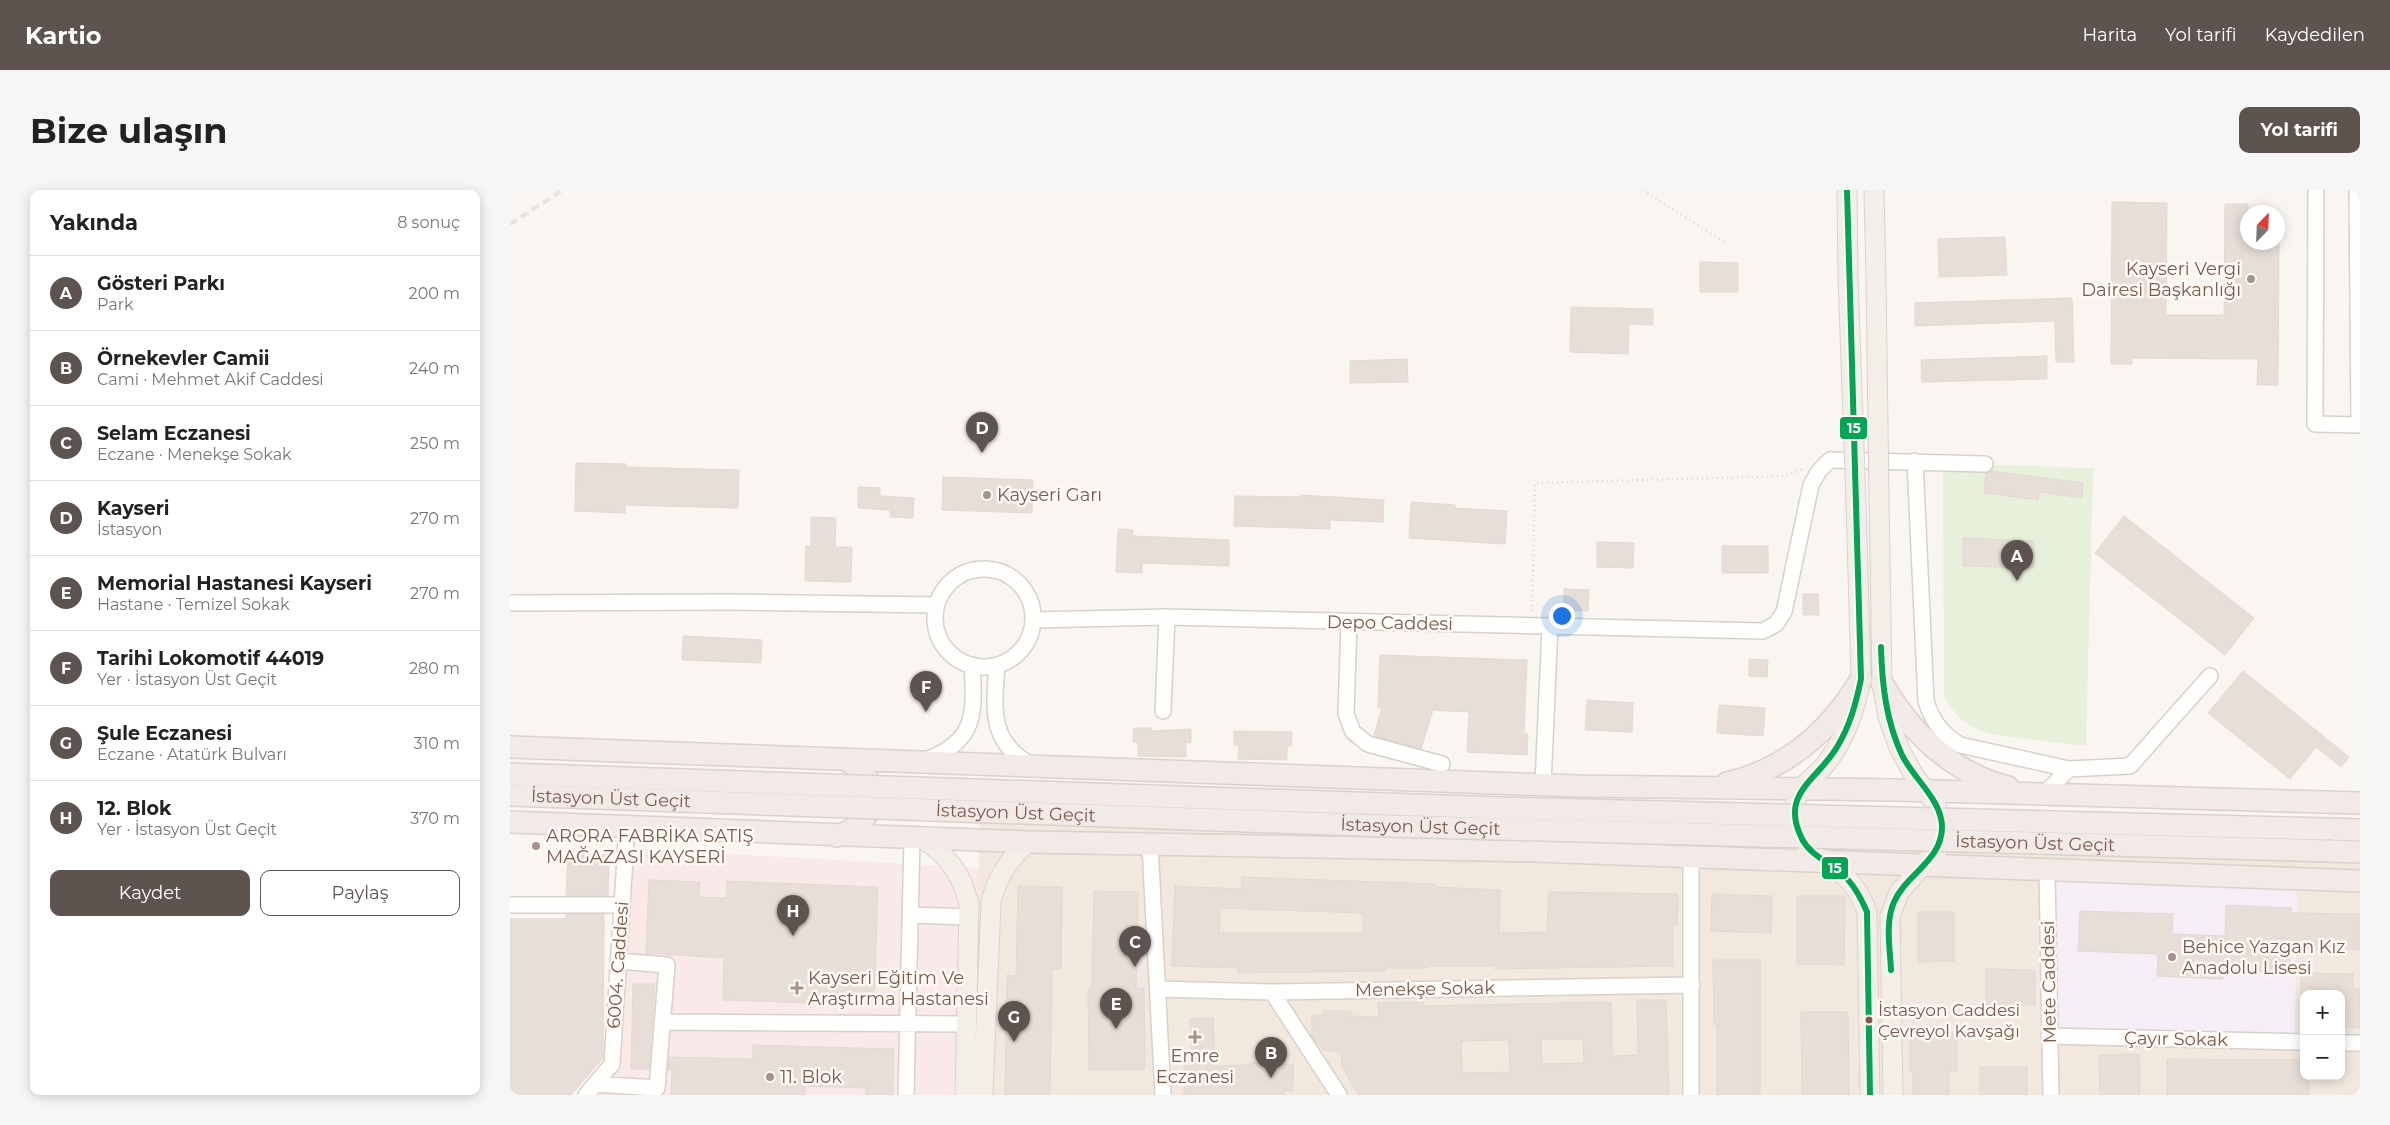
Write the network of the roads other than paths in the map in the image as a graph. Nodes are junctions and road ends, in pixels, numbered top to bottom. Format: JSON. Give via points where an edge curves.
{"nodes":[{"id":1,"x":1847,"y":190,"type":"edge"},
{"id":2,"x":1874,"y":190,"type":"edge"},
{"id":3,"x":2316,"y":190,"type":"edge"},
{"id":4,"x":2356,"y":190,"type":"edge"},
{"id":5,"x":2360,"y":425,"type":"edge"},
{"id":6,"x":1915,"y":462,"type":"junction"},
{"id":7,"x":1985,"y":464,"type":"dead end"},
{"id":8,"x":510,"y":603,"type":"edge"},
{"id":9,"x":936,"y":605,"type":"junction"},
{"id":10,"x":1167,"y":617,"type":"junction"},
{"id":11,"x":1032,"y":620,"type":"junction"},
{"id":12,"x":1349,"y":622,"type":"junction"},
{"id":13,"x":1550,"y":626,"type":"junction"},
{"id":14,"x":972,"y":665,"type":"junction"},
{"id":15,"x":997,"y":665,"type":"junction"},
{"id":16,"x":2210,"y":676,"type":"dead end"},
{"id":17,"x":1872,"y":681,"type":"junction"},
{"id":18,"x":1164,"y":710,"type":"dead end"},
{"id":19,"x":510,"y":747,"type":"edge"},
{"id":20,"x":843,"y":759,"type":"junction"},
{"id":21,"x":917,"y":762,"type":"junction"},
{"id":22,"x":1442,"y":764,"type":"dead end"},
{"id":23,"x":1034,"y":767,"type":"junction"},
{"id":24,"x":1104,"y":769,"type":"junction"},
{"id":25,"x":2069,"y":769,"type":"junction"},
{"id":26,"x":510,"y":774,"type":"edge"},
{"id":27,"x":1543,"y":784,"type":"junction"},
{"id":28,"x":1691,"y":788,"type":"junction"},
{"id":29,"x":1800,"y":790,"type":"junction"},
{"id":30,"x":1926,"y":790,"type":"junction"},
{"id":31,"x":510,"y":795,"type":"edge"},
{"id":32,"x":2043,"y":795,"type":"junction"},
{"id":33,"x":2360,"y":803,"type":"edge"},
{"id":34,"x":510,"y":822,"type":"edge"},
{"id":35,"x":627,"y":826,"type":"junction"},
{"id":36,"x":2360,"y":830,"type":"edge"},
{"id":37,"x":836,"y":836,"type":"junction"},
{"id":38,"x":918,"y":839,"type":"junction"},
{"id":39,"x":1028,"y":842,"type":"junction"},
{"id":40,"x":1111,"y":844,"type":"junction"},
{"id":41,"x":1150,"y":845,"type":"junction"},
{"id":42,"x":2360,"y":852,"type":"edge"},
{"id":43,"x":1692,"y":857,"type":"junction"},
{"id":44,"x":1826,"y":863,"type":"junction"},
{"id":45,"x":1923,"y":866,"type":"junction"},
{"id":46,"x":2047,"y":870,"type":"junction"},
{"id":47,"x":2360,"y":881,"type":"edge"},
{"id":48,"x":510,"y":905,"type":"edge"},
{"id":49,"x":622,"y":905,"type":"junction"},
{"id":50,"x":911,"y":915,"type":"junction"},
{"id":51,"x":970,"y":917,"type":"junction"},
{"id":52,"x":618,"y":961,"type":"junction"},
{"id":53,"x":1692,"y":985,"type":"junction"},
{"id":54,"x":1158,"y":990,"type":"junction"},
{"id":55,"x":1272,"y":992,"type":"junction"},
{"id":56,"x":662,"y":1022,"type":"junction"},
{"id":57,"x":908,"y":1023,"type":"junction"},
{"id":58,"x":967,"y":1024,"type":"junction"},
{"id":59,"x":2049,"y":1036,"type":"junction"},
{"id":60,"x":2300,"y":1042,"type":"edge"},
{"id":61,"x":2345,"y":1043,"type":"edge"},
{"id":62,"x":2360,"y":1043,"type":"edge"},
{"id":63,"x":591,"y":1089,"type":"edge"},
{"id":64,"x":906,"y":1095,"type":"edge"},
{"id":65,"x":965,"y":1095,"type":"edge"},
{"id":66,"x":983,"y":1095,"type":"edge"},
{"id":67,"x":1163,"y":1095,"type":"edge"},
{"id":68,"x":1338,"y":1095,"type":"edge"},
{"id":69,"x":1691,"y":1095,"type":"edge"},
{"id":70,"x":1870,"y":1095,"type":"edge"},
{"id":71,"x":1893,"y":1095,"type":"edge"},
{"id":72,"x":2051,"y":1095,"type":"edge"}],
"edges":[{"from":1,"to":17,"type":"main road","bridge":true,"via":[[1856,503]]},
{"from":2,"to":17,"type":"main road","bridge":true,"via":[[1879,499]]},
{"from":3,"to":5,"type":"street","via":[[2315,424]]},
{"from":4,"to":5,"type":"street"},
{"from":6,"to":7,"type":"street"},
{"from":6,"to":13,"type":"street","name":"Depo Caddesi","via":[[1830,460],[1818,471],[1811,485],[1784,612],[1770,628],[1747,631]]},
{"from":6,"to":25,"type":"street","via":[[1926,701],[1933,719],[1960,745]]},
{"from":8,"to":9,"type":"street"},
{"from":9,"to":11,"type":"street","via":[[952,580],[970,571],[991,570],[1010,577],[1024,591]]},
{"from":9,"to":14,"type":"street","via":[[935,624],[942,643],[955,657]]},
{"from":10,"to":11,"type":"street","name":"Depo Caddesi"},
{"from":10,"to":12,"type":"street","name":"Depo Caddesi"},
{"from":10,"to":18,"type":"street"},
{"from":11,"to":15,"type":"street","via":[[1022,648],[1015,656]]},
{"from":12,"to":13,"type":"street","name":"Depo Caddesi"},
{"from":12,"to":22,"type":"street","via":[[1346,714],[1353,732],[1368,744]]},
{"from":13,"to":27,"type":"street"},
{"from":14,"to":15,"type":"street"},
{"from":14,"to":21,"type":"street","via":[[975,705],[968,727],[943,752]]},
{"from":15,"to":23,"type":"street","via":[[996,723],[1011,750]]},
{"from":16,"to":25,"type":"street","via":[[2130,766]]},
{"from":17,"to":28,"type":"highway","via":[[1842,708],[1824,730],[1791,756],[1753,775]]},
{"from":17,"to":29,"type":"main road","via":[[1825,764]]},
{"from":17,"to":30,"type":"main road","via":[[1896,741]]},
{"from":17,"to":32,"type":"highway","via":[[1920,735],[1952,761],[2004,786]]},
{"from":19,"to":20,"type":"highway"},
{"from":20,"to":21,"type":"highway"},
{"from":20,"to":37,"type":"highway","via":[[866,775],[872,801],[861,824]]},
{"from":21,"to":23,"type":"highway"},
{"from":21,"to":38,"type":"highway","via":[[896,776],[888,800],[892,816],[901,829]]},
{"from":23,"to":24,"type":"highway"},
{"from":23,"to":39,"type":"highway","via":[[1055,783],[1061,808],[1050,831]]},
{"from":24,"to":27,"type":"highway"},
{"from":24,"to":40,"type":"highway","via":[[1082,781],[1074,805],[1078,821],[1088,834]]},
{"from":25,"to":32,"type":"street"},
{"from":26,"to":36,"type":"highway","name":"İstasyon Üst Geçit","bridge":true,"via":[[1501,808]]},
{"from":27,"to":28,"type":"highway"},
{"from":28,"to":29,"type":"highway"},
{"from":29,"to":30,"type":"highway"},
{"from":29,"to":44,"type":"main road","via":[[1796,817],[1800,835],[1811,851]]},
{"from":30,"to":32,"type":"highway"},
{"from":30,"to":45,"type":"main road","via":[[1936,804],[1942,829],[1937,850]]},
{"from":31,"to":42,"type":"highway","name":"İstasyon Üst Geçit","bridge":true,"via":[[1389,826]]},
{"from":32,"to":33,"type":"highway"},
{"from":34,"to":35,"type":"highway"},
{"from":35,"to":37,"type":"highway"},
{"from":35,"to":49,"type":"street","name":"6004. Caddesi"},
{"from":37,"to":38,"type":"highway"},
{"from":38,"to":39,"type":"highway"},
{"from":38,"to":50,"type":"street"},
{"from":38,"to":51,"type":"main road","via":[[945,856],[960,878]]},
{"from":39,"to":40,"type":"highway"},
{"from":39,"to":66,"type":"main road","via":[[1001,873],[991,902]]},
{"from":40,"to":41,"type":"highway"},
{"from":41,"to":43,"type":"highway","via":[[1416,848]]},
{"from":41,"to":54,"type":"street"},
{"from":43,"to":44,"type":"highway"},
{"from":43,"to":53,"type":"street"},
{"from":44,"to":45,"type":"highway"},
{"from":44,"to":70,"type":"main road","via":[[1854,886],[1867,912]]},
{"from":45,"to":46,"type":"highway"},
{"from":45,"to":71,"type":"main road","via":[[1900,891],[1890,916]]},
{"from":46,"to":47,"type":"highway"},
{"from":46,"to":59,"type":"street","name":"Mete Caddesi"},
{"from":48,"to":49,"type":"street"},
{"from":49,"to":52,"type":"street","name":"6004. Caddesi"},
{"from":50,"to":51,"type":"street"},
{"from":50,"to":57,"type":"street"},
{"from":51,"to":58,"type":"main road"},
{"from":52,"to":56,"type":"street","via":[[667,965]]},
{"from":52,"to":63,"type":"street","name":"6004. Caddesi","via":[[612,1064]]},
{"from":53,"to":55,"type":"street","name":"Menekşe Sokak"},
{"from":53,"to":69,"type":"street"},
{"from":54,"to":55,"type":"street","name":"Menekşe Sokak"},
{"from":54,"to":67,"type":"street"},
{"from":55,"to":68,"type":"street"},
{"from":56,"to":57,"type":"street"},
{"from":56,"to":63,"type":"street","via":[[657,1088]]},
{"from":57,"to":58,"type":"street"},
{"from":57,"to":64,"type":"street"},
{"from":58,"to":65,"type":"main road"},
{"from":59,"to":60,"type":"street","name":"Çayır Sokak"},
{"from":59,"to":72,"type":"street","name":"Mete Caddesi"},
{"from":61,"to":62,"type":"street"}]}
